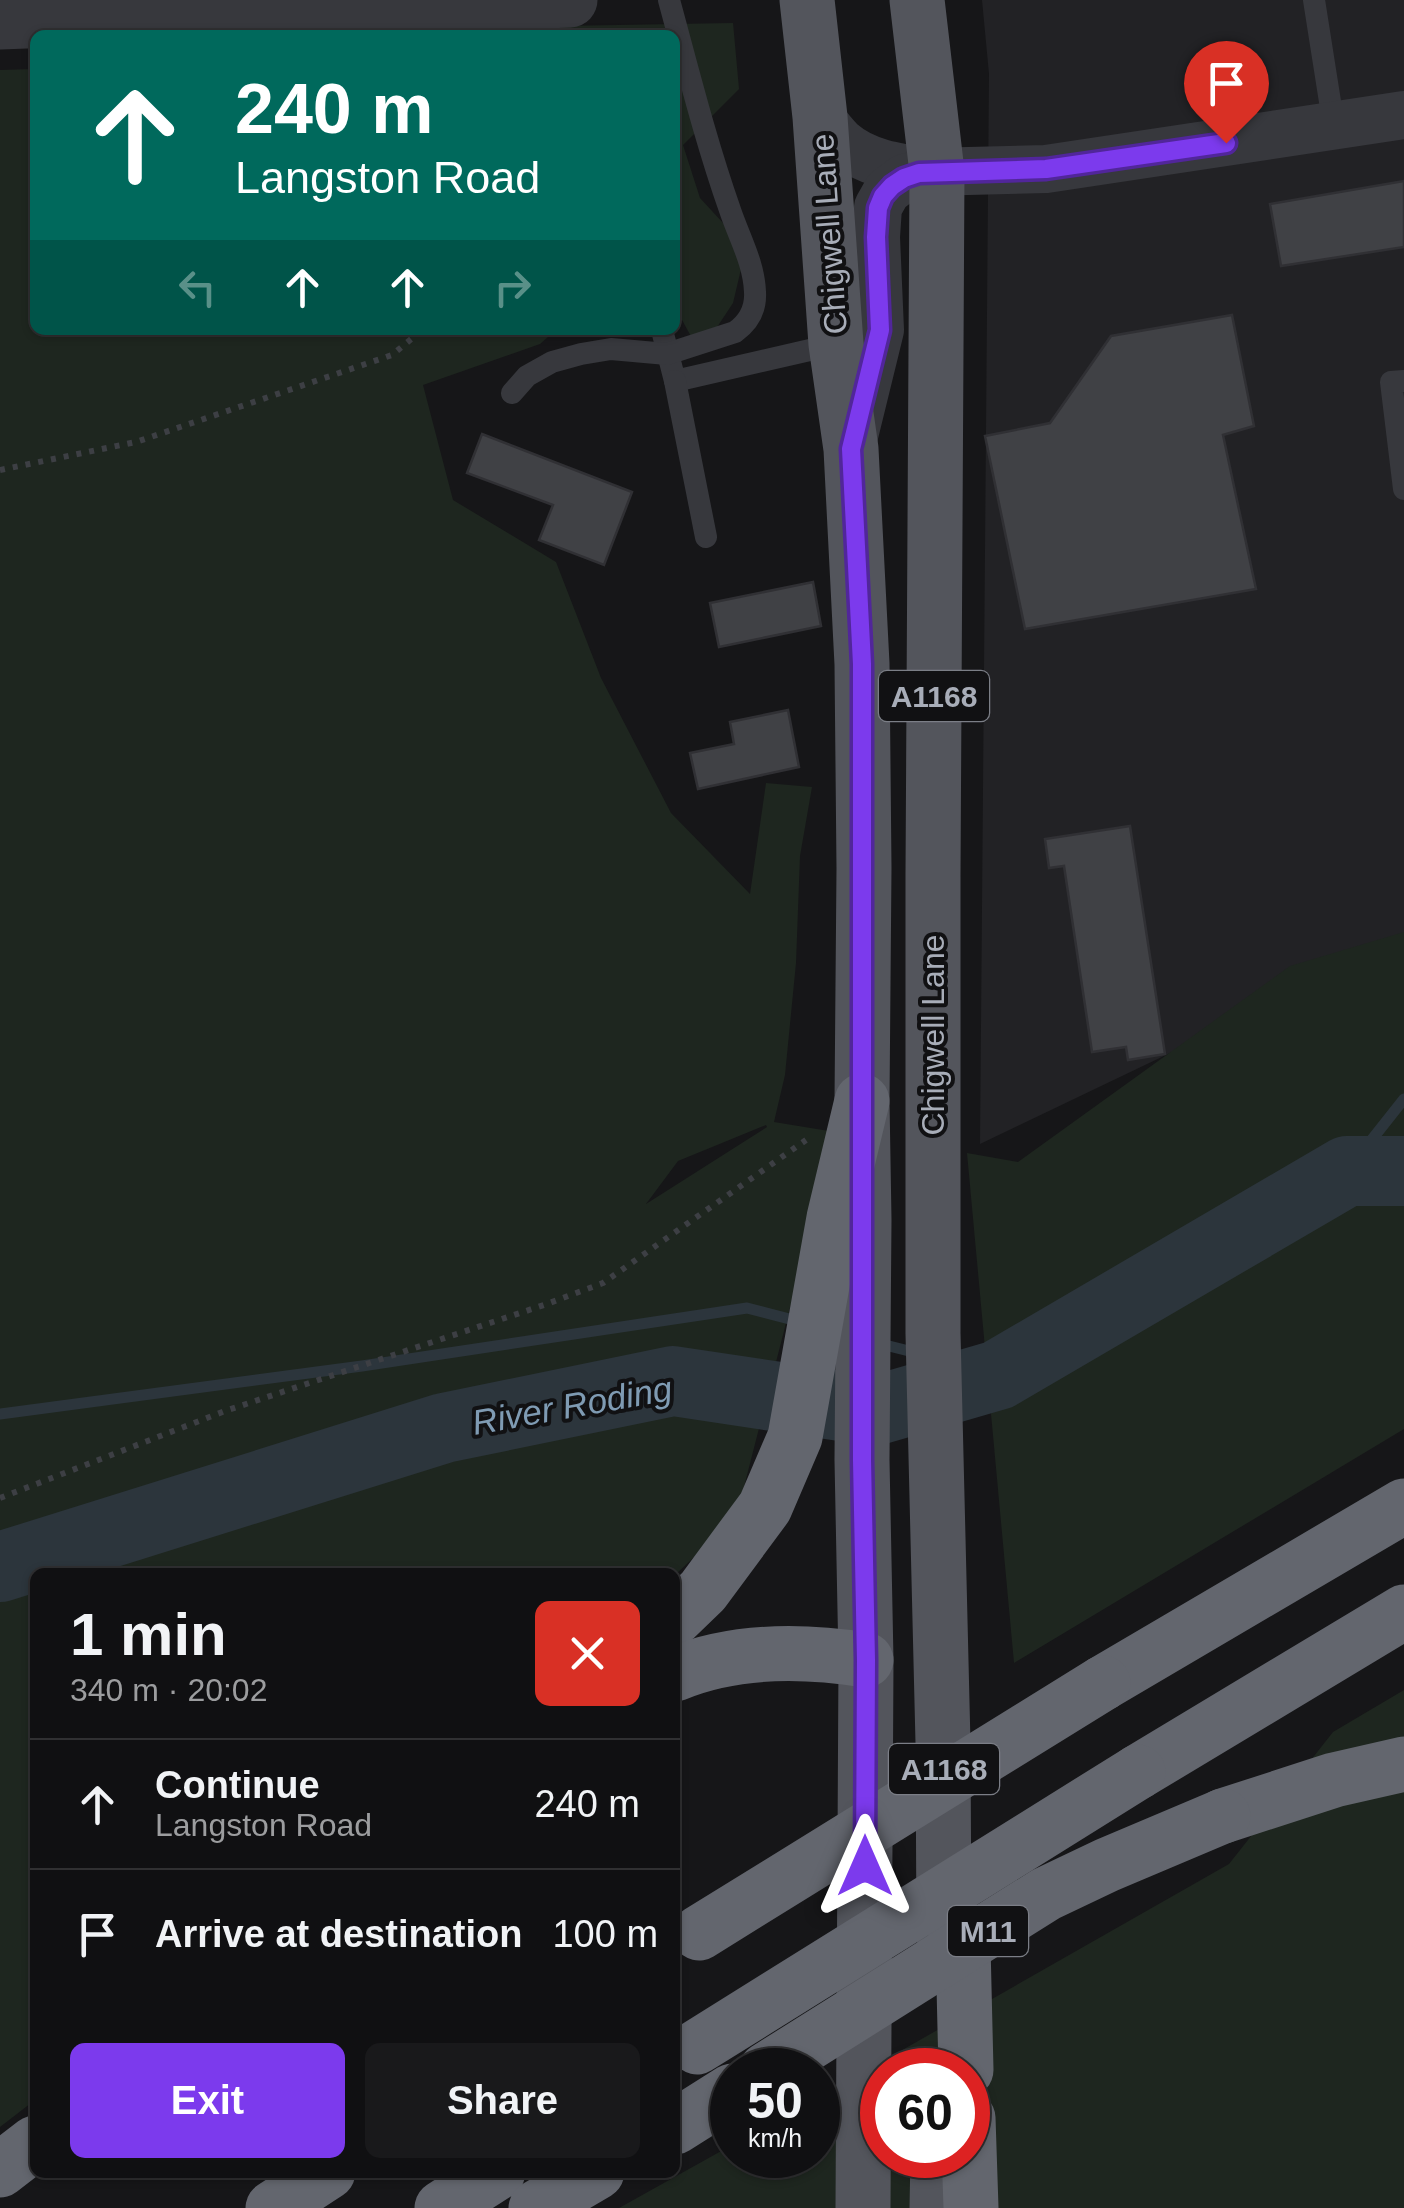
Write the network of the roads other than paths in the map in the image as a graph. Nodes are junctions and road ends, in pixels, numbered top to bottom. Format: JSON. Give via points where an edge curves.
{"nodes":[{"id":1,"x":570,"y":0,"type":"edge"},
{"id":2,"x":670,"y":0,"type":"edge"},
{"id":3,"x":807,"y":0,"type":"edge"},
{"id":4,"x":1314,"y":0,"type":"edge"},
{"id":5,"x":913,"y":2,"type":"edge"},
{"id":6,"x":0,"y":22,"type":"edge"},
{"id":7,"x":678,"y":30,"type":"edge"},
{"id":8,"x":680,"y":40,"type":"edge"},
{"id":9,"x":1404,"y":116,"type":"edge"},
{"id":10,"x":820,"y":118,"type":"junction"},
{"id":11,"x":1334,"y":127,"type":"junction"},
{"id":12,"x":937,"y":172,"type":"junction"},
{"id":13,"x":663,"y":335,"type":"edge"},
{"id":14,"x":836,"y":344,"type":"junction"},
{"id":15,"x":667,"y":354,"type":"junction"},
{"id":16,"x":1404,"y":380,"type":"edge"},
{"id":17,"x":675,"y":381,"type":"junction"},
{"id":18,"x":512,"y":394,"type":"dead end"},
{"id":19,"x":851,"y":449,"type":"junction"},
{"id":20,"x":1404,"y":489,"type":"edge"},
{"id":21,"x":706,"y":537,"type":"dead end"},
{"id":22,"x":862,"y":1101,"type":"joint"},
{"id":23,"x":841,"y":1314,"type":"junction"},
{"id":24,"x":1404,"y":1506,"type":"edge"},
{"id":25,"x":1404,"y":1612,"type":"edge"},
{"id":26,"x":680,"y":1613,"type":"edge"},
{"id":27,"x":866,"y":1660,"type":"junction"},
{"id":28,"x":680,"y":1672,"type":"edge"},
{"id":29,"x":942,"y":1700,"type":"junction"},
{"id":30,"x":1404,"y":1764,"type":"edge"},
{"id":31,"x":946,"y":1908,"type":"junction"},
{"id":32,"x":687,"y":1941,"type":"edge"},
{"id":33,"x":801,"y":2048,"type":"edge"},
{"id":34,"x":940,"y":2048,"type":"edge"},
{"id":35,"x":965,"y":2048,"type":"edge"},
{"id":36,"x":686,"y":2053,"type":"edge"},
{"id":37,"x":710,"y":2105,"type":"edge"},
{"id":38,"x":680,"y":2124,"type":"edge"},
{"id":39,"x":30,"y":2147,"type":"edge"},
{"id":40,"x":0,"y":2170,"type":"edge"},
{"id":41,"x":319,"y":2178,"type":"edge"},
{"id":42,"x":489,"y":2178,"type":"edge"},
{"id":43,"x":587,"y":2178,"type":"edge"},
{"id":44,"x":938,"y":2178,"type":"edge"},
{"id":45,"x":970,"y":2178,"type":"edge"},
{"id":46,"x":273,"y":2208,"type":"edge"},
{"id":47,"x":442,"y":2208,"type":"edge"},
{"id":48,"x":536,"y":2208,"type":"edge"},
{"id":49,"x":863,"y":2208,"type":"edge"},
{"id":50,"x":937,"y":2208,"type":"edge"},
{"id":51,"x":971,"y":2208,"type":"edge"}],
"edges":[{"from":1,"to":6,"type":"street"},
{"from":2,"to":7,"type":"lane"},
{"from":3,"to":10,"type":"main road","name":"Chigwell Lane","number":"A1168"},
{"from":4,"to":11,"type":"lane"},
{"from":5,"to":12,"type":"main road","name":"Chigwell Lane","number":"A1168"},
{"from":8,"to":15,"type":"lane","via":[[756,296],[752,314],[736,332]]},
{"from":9,"to":11,"type":"street"},
{"from":10,"to":12,"type":"street","via":[[863,157]]},
{"from":10,"to":14,"type":"main road","name":"Chigwell Lane","number":"A1168"},
{"from":11,"to":12,"type":"street","via":[[1046,169]]},
{"from":12,"to":19,"type":"street","via":[[904,178],[878,208],[880,330]]},
{"from":12,"to":29,"type":"main road","name":"Chigwell Lane","number":"A1168","via":[[933,1333]]},
{"from":13,"to":15,"type":"lane"},
{"from":14,"to":17,"type":"lane"},
{"from":14,"to":19,"type":"main road","name":"Chigwell Lane","number":"A1168"},
{"from":15,"to":17,"type":"lane"},
{"from":15,"to":18,"type":"lane","via":[[581,354],[527,376]]},
{"from":16,"to":20,"type":"lane","via":[[1391,382]]},
{"from":17,"to":21,"type":"lane"},
{"from":19,"to":22,"type":"main road","name":"Chigwell Lane","number":"A1168","via":[[862,664]]},
{"from":22,"to":23,"type":"highway","via":[[834,1218]]},
{"from":23,"to":26,"type":"highway","via":[[765,1507]]},
{"from":23,"to":27,"type":"main road","number":"A1168","via":[[862,1460]]},
{"from":24,"to":32,"type":"highway","bridge":true},
{"from":25,"to":36,"type":"highway","number":"M11","bridge":true},
{"from":27,"to":28,"type":"highway","via":[[735,1656]]},
{"from":27,"to":29,"type":"main road"},
{"from":27,"to":49,"type":"main road","number":"A1168"},
{"from":29,"to":31,"type":"main road","name":"Chigwell Lane","number":"A1168"},
{"from":30,"to":33,"type":"highway","number":"M11","bridge":true,"via":[[1223,1816],[1107,1865],[1046,1894]]},
{"from":31,"to":34,"type":"main road","name":"Chigwell Lane","number":"A1168"},
{"from":31,"to":35,"type":"highway","number":"M11","via":[[963,1945]]},
{"from":37,"to":38,"type":"highway"},
{"from":39,"to":40,"type":"highway"},
{"from":41,"to":46,"type":"highway"},
{"from":42,"to":47,"type":"highway"},
{"from":43,"to":48,"type":"highway"},
{"from":44,"to":50,"type":"main road"},
{"from":45,"to":51,"type":"highway"}]}
